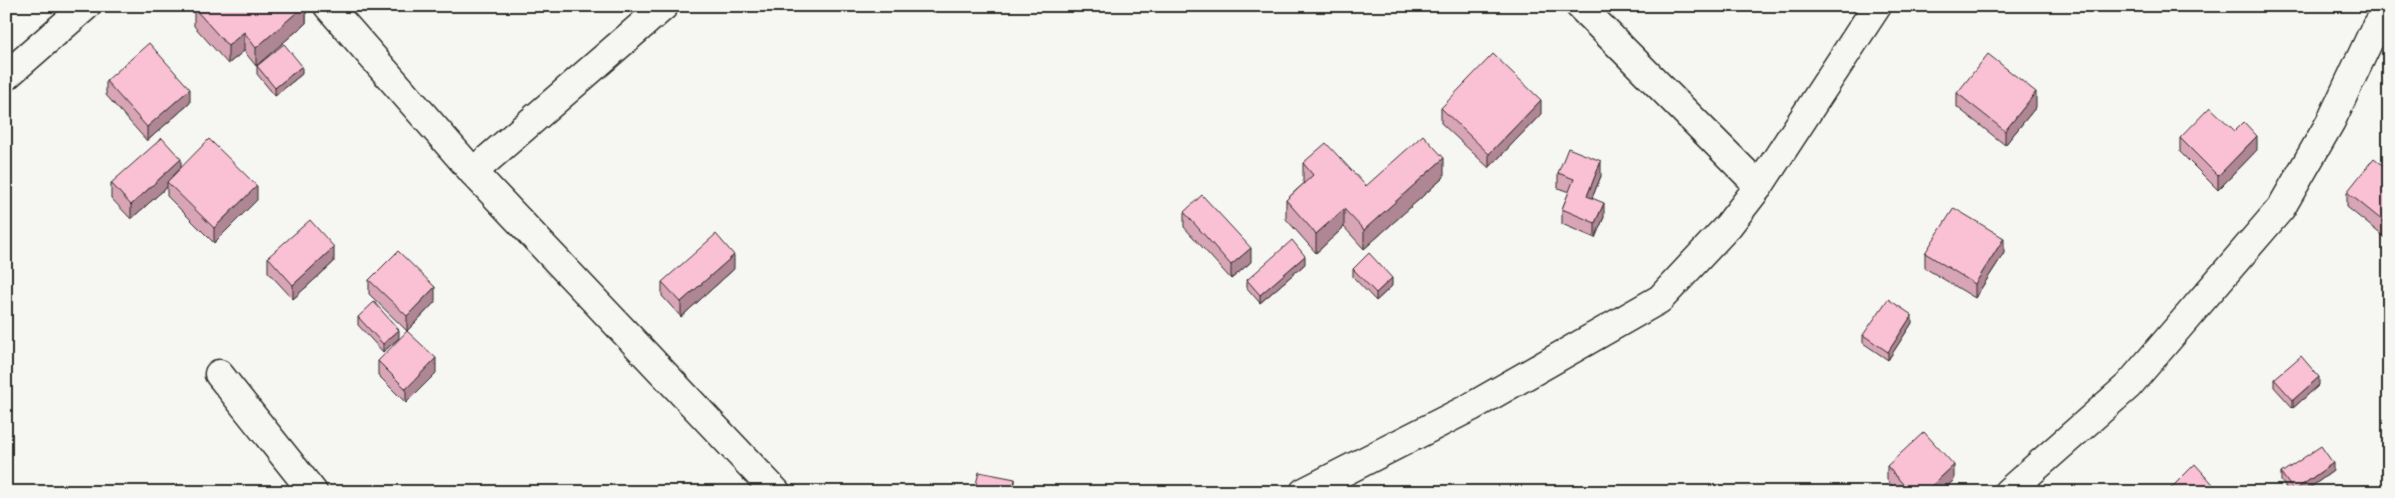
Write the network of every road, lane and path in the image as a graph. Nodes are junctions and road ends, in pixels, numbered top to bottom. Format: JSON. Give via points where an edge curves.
{"nodes":[{"id":1,"x":86,"y":6,"type":"edge"},
{"id":2,"x":328,"y":6,"type":"edge"},
{"id":3,"x":664,"y":6,"type":"edge"},
{"id":4,"x":1580,"y":6,"type":"edge"},
{"id":5,"x":1877,"y":6,"type":"edge"},
{"id":6,"x":2389,"y":7,"type":"edge"},
{"id":7,"x":6,"y":76,"type":"edge"},
{"id":8,"x":473,"y":172,"type":"junction"},
{"id":9,"x":1760,"y":186,"type":"junction"},
{"id":10,"x":219,"y":374,"type":"dead end"},
{"id":11,"x":313,"y":492,"type":"edge"},
{"id":12,"x":776,"y":492,"type":"edge"},
{"id":13,"x":1304,"y":492,"type":"edge"},
{"id":14,"x":2008,"y":492,"type":"edge"}],
"edges":[{"from":1,"to":7,"type":"street"},
{"from":2,"to":8,"type":"street"},
{"from":3,"to":8,"type":"street"},
{"from":4,"to":9,"type":"street"},
{"from":5,"to":9,"type":"street"},
{"from":6,"to":14,"type":"street","via":[[2373,32],[2331,121],[2281,208],[2128,386]]},
{"from":8,"to":12,"type":"street"},
{"from":9,"to":13,"type":"street","via":[[1728,226],[1660,299],[1471,407]]},
{"from":10,"to":11,"type":"street"}]}
